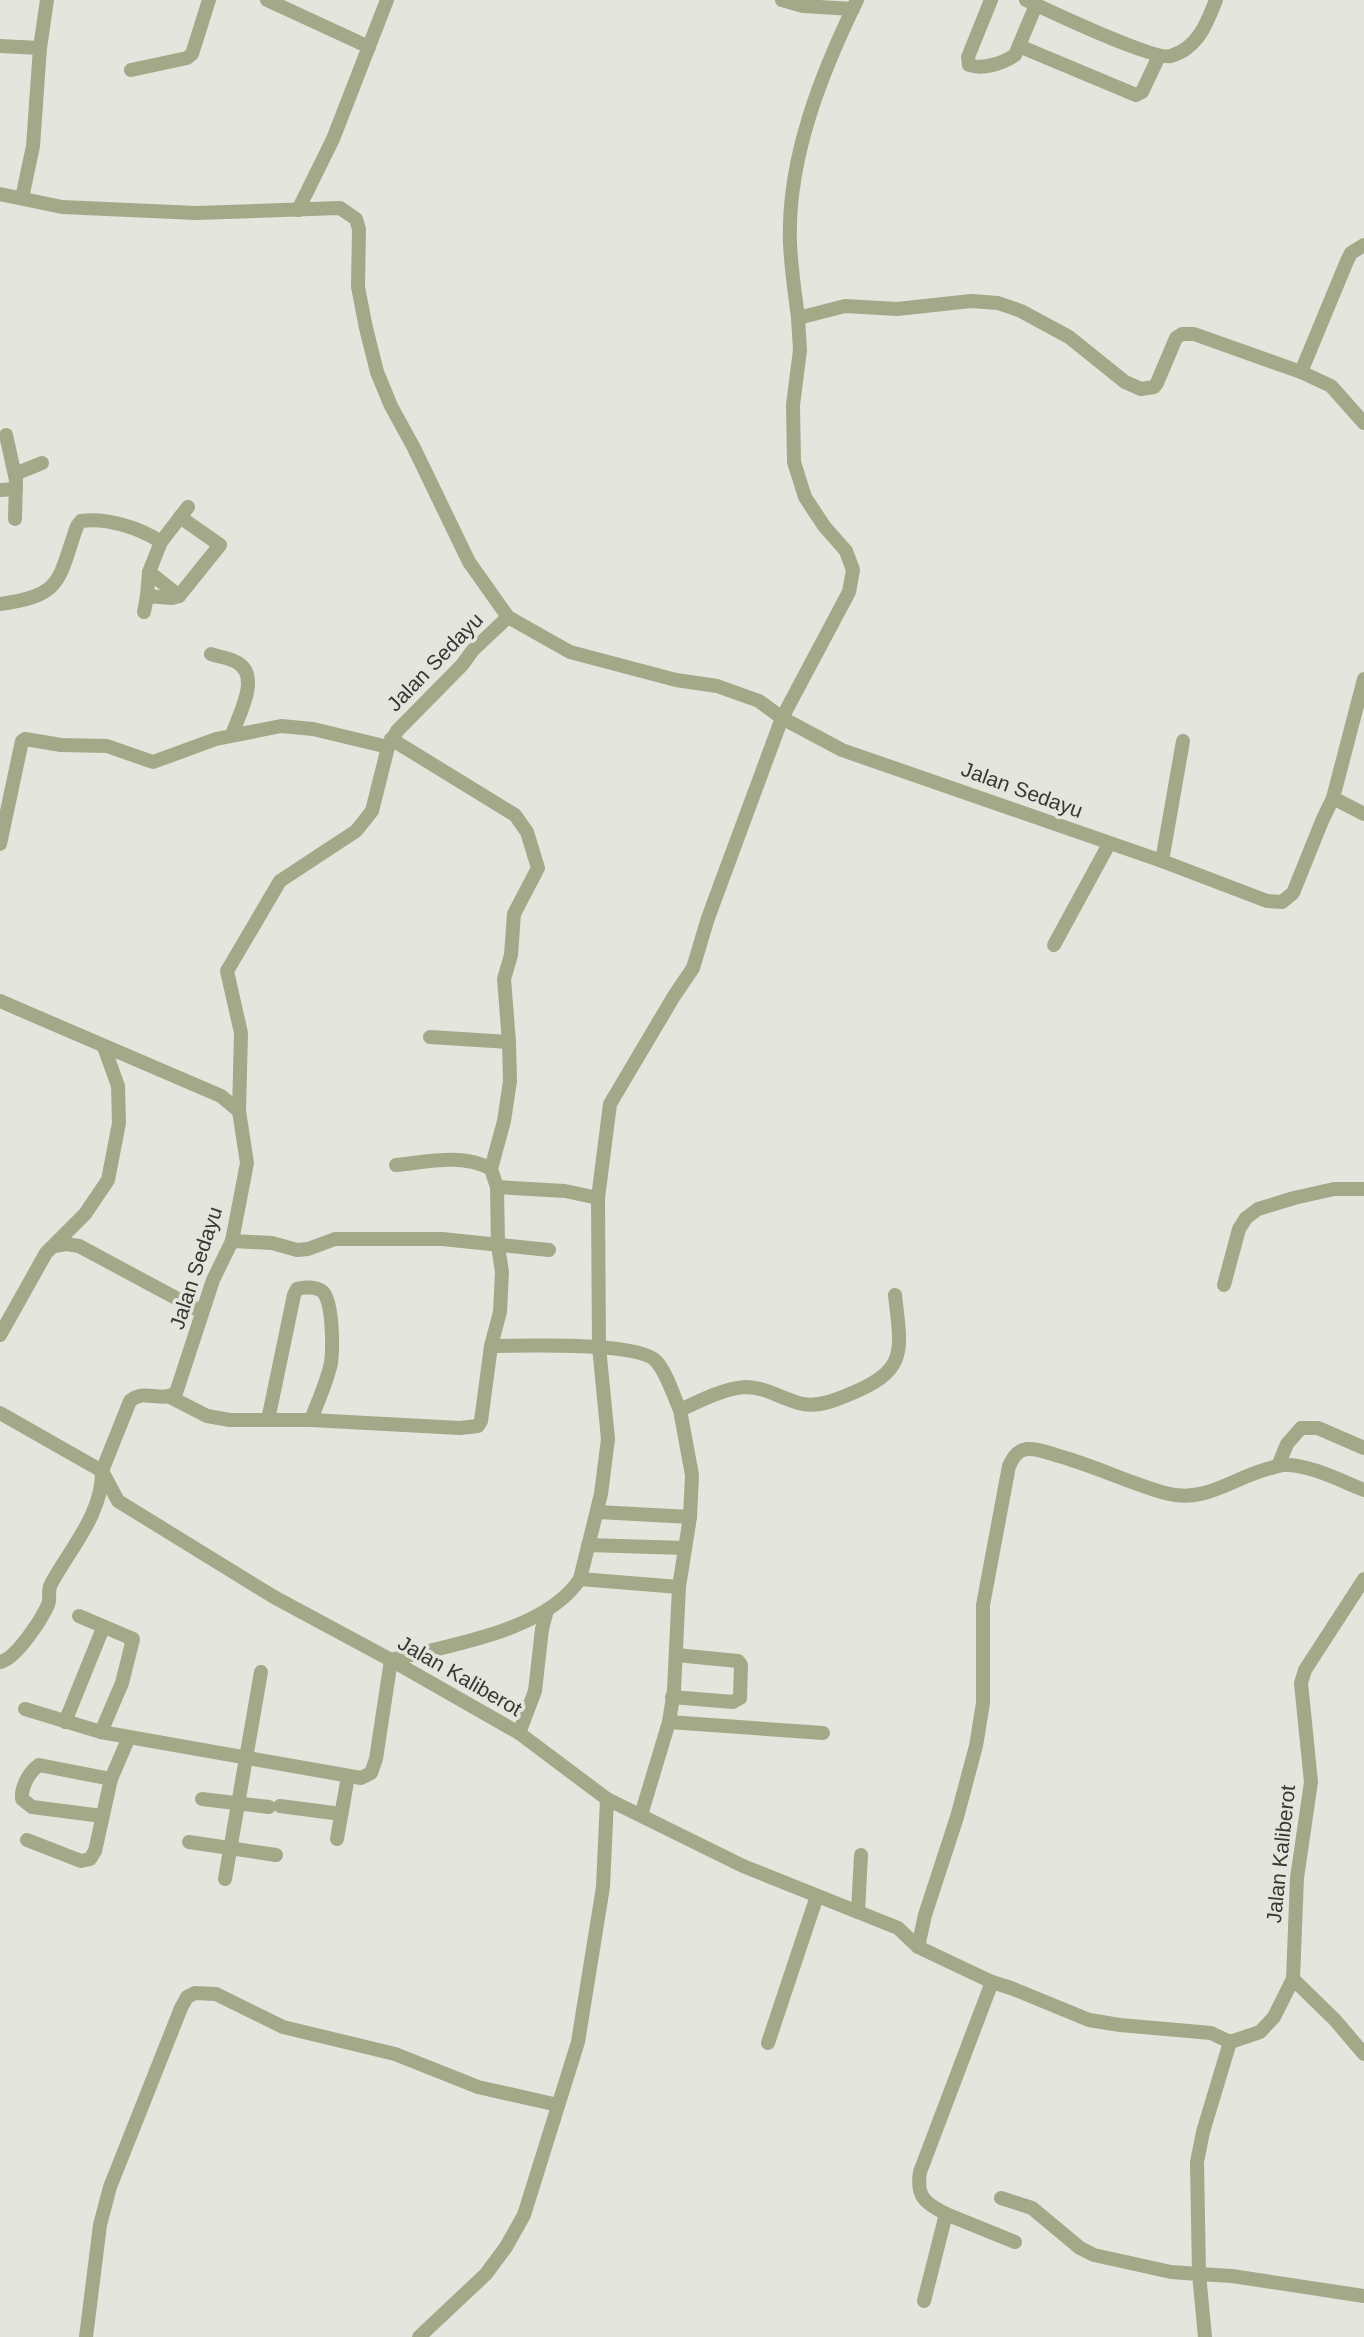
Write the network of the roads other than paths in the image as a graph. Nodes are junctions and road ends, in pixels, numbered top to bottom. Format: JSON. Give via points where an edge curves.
{"nodes":[{"id":1,"x":47,"y":0,"type":"edge"},
{"id":2,"x":209,"y":0,"type":"edge"},
{"id":3,"x":267,"y":0,"type":"edge"},
{"id":4,"x":387,"y":0,"type":"edge"},
{"id":5,"x":782,"y":0,"type":"edge"},
{"id":6,"x":991,"y":0,"type":"edge"},
{"id":7,"x":1216,"y":0,"type":"edge"},
{"id":8,"x":1031,"y":2,"type":"edge"},
{"id":9,"x":855,"y":5,"type":"edge"},
{"id":10,"x":0,"y":46,"type":"edge"},
{"id":11,"x":1019,"y":46,"type":"junction"},
{"id":12,"x":369,"y":47,"type":"junction"},
{"id":13,"x":40,"y":48,"type":"junction"},
{"id":14,"x":1159,"y":56,"type":"junction"},
{"id":15,"x":131,"y":70,"type":"dead end"},
{"id":16,"x":0,"y":197,"type":"edge"},
{"id":17,"x":22,"y":198,"type":"junction"},
{"id":18,"x":298,"y":210,"type":"junction"},
{"id":19,"x":1364,"y":245,"type":"edge"},
{"id":20,"x":798,"y":318,"type":"junction"},
{"id":21,"x":1301,"y":372,"type":"junction"},
{"id":22,"x":1364,"y":423,"type":"edge"},
{"id":23,"x":6,"y":435,"type":"dead end"},
{"id":24,"x":42,"y":463,"type":"dead end"},
{"id":25,"x":15,"y":481,"type":"junction"},
{"id":26,"x":0,"y":490,"type":"edge"},
{"id":27,"x":15,"y":519,"type":"dead end"},
{"id":28,"x":161,"y":542,"type":"junction"},
{"id":29,"x":149,"y":572,"type":"junction"},
{"id":30,"x":147,"y":596,"type":"junction"},
{"id":31,"x":179,"y":596,"type":"junction"},
{"id":32,"x":0,"y":604,"type":"edge"},
{"id":33,"x":144,"y":612,"type":"dead end"},
{"id":34,"x":508,"y":617,"type":"junction"},
{"id":35,"x":211,"y":654,"type":"dead end"},
{"id":36,"x":1364,"y":680,"type":"edge"},
{"id":37,"x":782,"y":718,"type":"junction"},
{"id":38,"x":232,"y":735,"type":"junction"},
{"id":39,"x":1183,"y":741,"type":"dead end"},
{"id":40,"x":390,"y":743,"type":"junction"},
{"id":41,"x":1333,"y":798,"type":"junction"},
{"id":42,"x":1364,"y":814,"type":"edge"},
{"id":43,"x":1,"y":838,"type":"edge"},
{"id":44,"x":1109,"y":844,"type":"junction"},
{"id":45,"x":1162,"y":861,"type":"junction"},
{"id":46,"x":1054,"y":945,"type":"dead end"},
{"id":47,"x":0,"y":1001,"type":"edge"},
{"id":48,"x":430,"y":1037,"type":"dead end"},
{"id":49,"x":509,"y":1042,"type":"junction"},
{"id":50,"x":104,"y":1047,"type":"junction"},
{"id":51,"x":239,"y":1111,"type":"junction"},
{"id":52,"x":396,"y":1165,"type":"dead end"},
{"id":53,"x":491,"y":1169,"type":"junction"},
{"id":54,"x":497,"y":1187,"type":"junction"},
{"id":55,"x":1364,"y":1189,"type":"edge"},
{"id":56,"x":598,"y":1198,"type":"junction"},
{"id":57,"x":232,"y":1241,"type":"junction"},
{"id":58,"x":55,"y":1246,"type":"junction"},
{"id":59,"x":498,"y":1246,"type":"junction"},
{"id":60,"x":549,"y":1250,"type":"dead end"},
{"id":61,"x":1224,"y":1285,"type":"dead end"},
{"id":62,"x":895,"y":1295,"type":"dead end"},
{"id":63,"x":202,"y":1312,"type":"junction"},
{"id":64,"x":0,"y":1335,"type":"edge"},
{"id":65,"x":491,"y":1346,"type":"junction"},
{"id":66,"x":599,"y":1347,"type":"junction"},
{"id":67,"x":170,"y":1397,"type":"junction"},
{"id":68,"x":680,"y":1410,"type":"junction"},
{"id":69,"x":0,"y":1413,"type":"edge"},
{"id":70,"x":268,"y":1420,"type":"junction"},
{"id":71,"x":310,"y":1420,"type":"junction"},
{"id":72,"x":1364,"y":1448,"type":"edge"},
{"id":73,"x":1278,"y":1466,"type":"junction"},
{"id":74,"x":102,"y":1471,"type":"junction"},
{"id":75,"x":1364,"y":1490,"type":"edge"},
{"id":76,"x":598,"y":1512,"type":"junction"},
{"id":77,"x":690,"y":1517,"type":"junction"},
{"id":78,"x":588,"y":1545,"type":"junction"},
{"id":79,"x":685,"y":1548,"type":"junction"},
{"id":80,"x":1364,"y":1578,"type":"edge"},
{"id":81,"x":580,"y":1579,"type":"junction"},
{"id":82,"x":679,"y":1587,"type":"junction"},
{"id":83,"x":547,"y":1610,"type":"junction"},
{"id":84,"x":79,"y":1616,"type":"dead end"},
{"id":85,"x":103,"y":1628,"type":"junction"},
{"id":86,"x":676,"y":1655,"type":"junction"},
{"id":87,"x":391,"y":1660,"type":"junction"},
{"id":88,"x":0,"y":1662,"type":"edge"},
{"id":89,"x":261,"y":1672,"type":"dead end"},
{"id":90,"x":672,"y":1697,"type":"junction"},
{"id":91,"x":26,"y":1709,"type":"dead end"},
{"id":92,"x":65,"y":1722,"type":"junction"},
{"id":93,"x":670,"y":1722,"type":"junction"},
{"id":94,"x":101,"y":1732,"type":"junction"},
{"id":95,"x":519,"y":1733,"type":"junction"},
{"id":96,"x":823,"y":1733,"type":"dead end"},
{"id":97,"x":129,"y":1737,"type":"junction"},
{"id":98,"x":247,"y":1757,"type":"junction"},
{"id":99,"x":348,"y":1776,"type":"junction"},
{"id":100,"x":111,"y":1779,"type":"junction"},
{"id":101,"x":202,"y":1799,"type":"dead end"},
{"id":102,"x":607,"y":1799,"type":"junction"},
{"id":103,"x":239,"y":1802,"type":"junction"},
{"id":104,"x":341,"y":1814,"type":"junction"},
{"id":105,"x":641,"y":1815,"type":"junction"},
{"id":106,"x":102,"y":1816,"type":"junction"},
{"id":107,"x":337,"y":1839,"type":"dead end"},
{"id":108,"x":27,"y":1840,"type":"dead end"},
{"id":109,"x":189,"y":1842,"type":"dead end"},
{"id":110,"x":231,"y":1849,"type":"junction"},
{"id":111,"x":276,"y":1855,"type":"dead end"},
{"id":112,"x":861,"y":1855,"type":"dead end"},
{"id":113,"x":225,"y":1879,"type":"dead end"},
{"id":114,"x":817,"y":1896,"type":"junction"},
{"id":115,"x":858,"y":1912,"type":"junction"},
{"id":116,"x":918,"y":1947,"type":"junction"},
{"id":117,"x":1293,"y":1979,"type":"junction"},
{"id":118,"x":992,"y":1982,"type":"junction"},
{"id":119,"x":1230,"y":2042,"type":"junction"},
{"id":120,"x":768,"y":2043,"type":"dead end"},
{"id":121,"x":1364,"y":2054,"type":"edge"},
{"id":122,"x":558,"y":2105,"type":"junction"},
{"id":123,"x":1001,"y":2198,"type":"dead end"},
{"id":124,"x":946,"y":2214,"type":"junction"},
{"id":125,"x":1015,"y":2242,"type":"dead end"},
{"id":126,"x":1199,"y":2274,"type":"junction"},
{"id":127,"x":1364,"y":2296,"type":"edge"},
{"id":128,"x":924,"y":2301,"type":"dead end"},
{"id":129,"x":421,"y":2336,"type":"edge"},
{"id":130,"x":86,"y":2337,"type":"edge"},
{"id":131,"x":1205,"y":2337,"type":"edge"}],
"edges":[{"from":1,"to":13,"type":"street"},
{"from":2,"to":15,"type":"street","via":[[192,54]]},
{"from":3,"to":12,"type":"street"},
{"from":4,"to":12,"type":"street"},
{"from":5,"to":9,"type":"street","via":[[803,6]]},
{"from":6,"to":11,"type":"street","via":[[968,57],[969,65],[982,68],[1009,59]]},
{"from":7,"to":14,"type":"street","via":[[1204,31],[1192,43],[1170,56]]},
{"from":8,"to":11,"type":"street"},
{"from":8,"to":14,"type":"street"},
{"from":9,"to":20,"type":"street","via":[[831,55],[794,177],[790,242]]},
{"from":10,"to":13,"type":"street"},
{"from":11,"to":14,"type":"street","via":[[1136,95],[1142,92]]},
{"from":12,"to":18,"type":"street","via":[[333,139]]},
{"from":13,"to":17,"type":"street","via":[[33,146]]},
{"from":16,"to":17,"type":"street"},
{"from":17,"to":18,"type":"street","via":[[62,207],[196,213]]},
{"from":18,"to":34,"type":"street","via":[[340,208],[356,219],[358,287],[377,372],[469,562]]},
{"from":19,"to":21,"type":"street","via":[[1351,253]]},
{"from":20,"to":21,"type":"street","via":[[845,306],[898,309],[985,301],[1021,311],[1069,337],[1125,382],[1141,389],[1154,387],[1175,338],[1186,334]]},
{"from":20,"to":37,"type":"street","via":[[794,462],[804,497],[846,551],[853,570],[849,592]]},
{"from":21,"to":22,"type":"street","via":[[1333,388]]},
{"from":23,"to":25,"type":"street"},
{"from":24,"to":25,"type":"street"},
{"from":25,"to":26,"type":"street"},
{"from":25,"to":27,"type":"street"},
{"from":28,"to":29,"type":"street"},
{"from":28,"to":31,"type":"street","via":[[184,512],[220,545]]},
{"from":28,"to":32,"type":"street","via":[[139,529],[81,521],[52,587],[32,598]]},
{"from":29,"to":30,"type":"street"},
{"from":29,"to":31,"type":"street"},
{"from":30,"to":31,"type":"street"},
{"from":30,"to":33,"type":"street"},
{"from":34,"to":37,"type":"street","name":"Jalan Sedayu","via":[[577,655],[717,687],[759,701]]},
{"from":34,"to":40,"type":"street","name":"Jalan Sedayu"},
{"from":35,"to":38,"type":"street","via":[[238,663],[248,676]]},
{"from":36,"to":41,"type":"street","name":"Jalan Sedayu"},
{"from":37,"to":44,"type":"street","name":"Jalan Sedayu","via":[[842,750]]},
{"from":37,"to":56,"type":"street","via":[[693,968],[610,1104]]},
{"from":38,"to":40,"type":"street","via":[[281,726]]},
{"from":38,"to":43,"type":"street","via":[[153,762],[107,746],[23,740]]},
{"from":39,"to":45,"type":"street"},
{"from":40,"to":49,"type":"street","via":[[506,808],[527,832],[538,868],[514,914],[504,979]]},
{"from":40,"to":51,"type":"street","name":"Jalan Sedayu","via":[[366,822],[280,881],[227,971],[241,1033]]},
{"from":41,"to":42,"type":"street"},
{"from":41,"to":45,"type":"street","name":"Jalan Sedayu","via":[[1293,893],[1282,901],[1267,901]]},
{"from":44,"to":45,"type":"street","name":"Jalan Sedayu"},
{"from":44,"to":46,"type":"street"},
{"from":47,"to":50,"type":"street"},
{"from":48,"to":49,"type":"street"},
{"from":49,"to":53,"type":"street","via":[[508,1094]]},
{"from":50,"to":51,"type":"street","via":[[221,1096]]},
{"from":50,"to":58,"type":"street","via":[[118,1086],[119,1123],[108,1180]]},
{"from":51,"to":57,"type":"street","name":"Jalan Sedayu","via":[[247,1163]]},
{"from":52,"to":53,"type":"street","via":[[454,1159]]},
{"from":53,"to":54,"type":"street"},
{"from":54,"to":56,"type":"street"},
{"from":54,"to":59,"type":"street"},
{"from":55,"to":61,"type":"street","via":[[1334,1189],[1258,1209],[1239,1229]]},
{"from":56,"to":66,"type":"street"},
{"from":57,"to":59,"type":"street","via":[[272,1243],[296,1250],[335,1239],[442,1239]]},
{"from":57,"to":63,"type":"street","name":"Jalan Sedayu"},
{"from":58,"to":63,"type":"street","via":[[79,1246]]},
{"from":58,"to":64,"type":"street","via":[[46,1253]]},
{"from":59,"to":60,"type":"street"},
{"from":59,"to":65,"type":"street","via":[[500,1312]]},
{"from":62,"to":68,"type":"street","via":[[900,1344],[895,1363],[881,1380],[835,1401],[803,1404],[750,1387]]},
{"from":63,"to":67,"type":"street","name":"Jalan Sedayu","via":[[180,1385]]},
{"from":65,"to":66,"type":"street"},
{"from":65,"to":71,"type":"street","via":[[478,1426]]},
{"from":66,"to":68,"type":"street","via":[[652,1357]]},
{"from":66,"to":76,"type":"street","via":[[608,1439]]},
{"from":67,"to":70,"type":"street","via":[[207,1416]]},
{"from":67,"to":74,"type":"street","via":[[140,1395],[130,1401]]},
{"from":68,"to":77,"type":"street","via":[[692,1475]]},
{"from":69,"to":74,"type":"street"},
{"from":70,"to":71,"type":"street"},
{"from":70,"to":71,"type":"street","via":[[294,1296],[301,1287],[319,1289],[325,1295],[332,1339],[330,1364]]},
{"from":72,"to":73,"type":"street","via":[[1318,1428],[1301,1428],[1287,1444]]},
{"from":73,"to":75,"type":"street","via":[[1308,1469]]},
{"from":73,"to":116,"type":"street","via":[[1200,1496],[1182,1497],[1038,1450],[1020,1451],[1013,1457],[983,1605],[983,1703],[976,1745]]},
{"from":74,"to":87,"type":"street","name":"Jalan Kaliberot","via":[[118,1501],[274,1597]]},
{"from":74,"to":88,"type":"street","via":[[90,1517],[49,1588],[50,1602],[14,1655]]},
{"from":76,"to":77,"type":"street"},
{"from":76,"to":78,"type":"street"},
{"from":77,"to":79,"type":"street"},
{"from":78,"to":79,"type":"street"},
{"from":78,"to":81,"type":"street"},
{"from":79,"to":82,"type":"street"},
{"from":80,"to":117,"type":"street","name":"Jalan Kaliberot","via":[[1301,1683],[1311,1782],[1297,1878]]},
{"from":81,"to":82,"type":"street"},
{"from":81,"to":83,"type":"street"},
{"from":82,"to":86,"type":"street"},
{"from":83,"to":87,"type":"street","via":[[504,1630]]},
{"from":83,"to":95,"type":"street","via":[[535,1691]]},
{"from":84,"to":85,"type":"street"},
{"from":85,"to":92,"type":"street"},
{"from":85,"to":94,"type":"street","via":[[133,1639],[122,1683]]},
{"from":86,"to":90,"type":"street"},
{"from":86,"to":90,"type":"street","via":[[738,1661],[740,1698],[733,1702]]},
{"from":87,"to":95,"type":"street","name":"Jalan Kaliberot"},
{"from":87,"to":99,"type":"street","via":[[373,1767],[368,1776]]},
{"from":89,"to":98,"type":"street"},
{"from":90,"to":93,"type":"street"},
{"from":91,"to":92,"type":"street"},
{"from":92,"to":94,"type":"street"},
{"from":93,"to":96,"type":"street"},
{"from":93,"to":105,"type":"street"},
{"from":94,"to":97,"type":"street"},
{"from":95,"to":102,"type":"street","name":"Jalan Kaliberot"},
{"from":97,"to":98,"type":"street"},
{"from":97,"to":100,"type":"street"},
{"from":98,"to":99,"type":"street"},
{"from":98,"to":103,"type":"street"},
{"from":99,"to":104,"type":"street"},
{"from":100,"to":106,"type":"street"},
{"from":100,"to":106,"type":"street","via":[[39,1765],[22,1788],[22,1798],[32,1807]]},
{"from":101,"to":103,"type":"street"},
{"from":102,"to":105,"type":"street","name":"Jalan Kaliberot"},
{"from":102,"to":122,"type":"street","via":[[603,1887],[578,2042]]},
{"from":103,"to":104,"type":"street"},
{"from":103,"to":110,"type":"street"},
{"from":104,"to":107,"type":"street"},
{"from":105,"to":114,"type":"street","name":"Jalan Kaliberot","via":[[743,1866]]},
{"from":106,"to":108,"type":"street","via":[[95,1851],[86,1861]]},
{"from":109,"to":110,"type":"street"},
{"from":110,"to":111,"type":"street"},
{"from":110,"to":113,"type":"street"},
{"from":112,"to":115,"type":"street"},
{"from":114,"to":115,"type":"street","name":"Jalan Kaliberot"},
{"from":114,"to":120,"type":"street"},
{"from":115,"to":116,"type":"street","name":"Jalan Kaliberot","via":[[898,1928]]},
{"from":116,"to":118,"type":"street","name":"Jalan Kaliberot"},
{"from":117,"to":119,"type":"street","name":"Jalan Kaliberot","via":[[1274,2017],[1260,2032]]},
{"from":117,"to":121,"type":"street"},
{"from":118,"to":119,"type":"street","name":"Jalan Kaliberot","via":[[1089,2020],[1211,2033]]},
{"from":118,"to":124,"type":"street","via":[[920,2172],[920,2194]]},
{"from":119,"to":126,"type":"street","via":[[1197,2162]]},
{"from":122,"to":129,"type":"street","via":[[524,2215],[506,2247],[486,2274]]},
{"from":122,"to":130,"type":"street","via":[[478,2087],[395,2054],[283,2027],[216,1994],[195,1993],[180,2008],[110,2187],[100,2225]]},
{"from":123,"to":126,"type":"street","via":[[1032,2208],[1094,2255]]},
{"from":124,"to":125,"type":"street"},
{"from":124,"to":128,"type":"street"},
{"from":126,"to":127,"type":"street"},
{"from":126,"to":131,"type":"street"}]}
